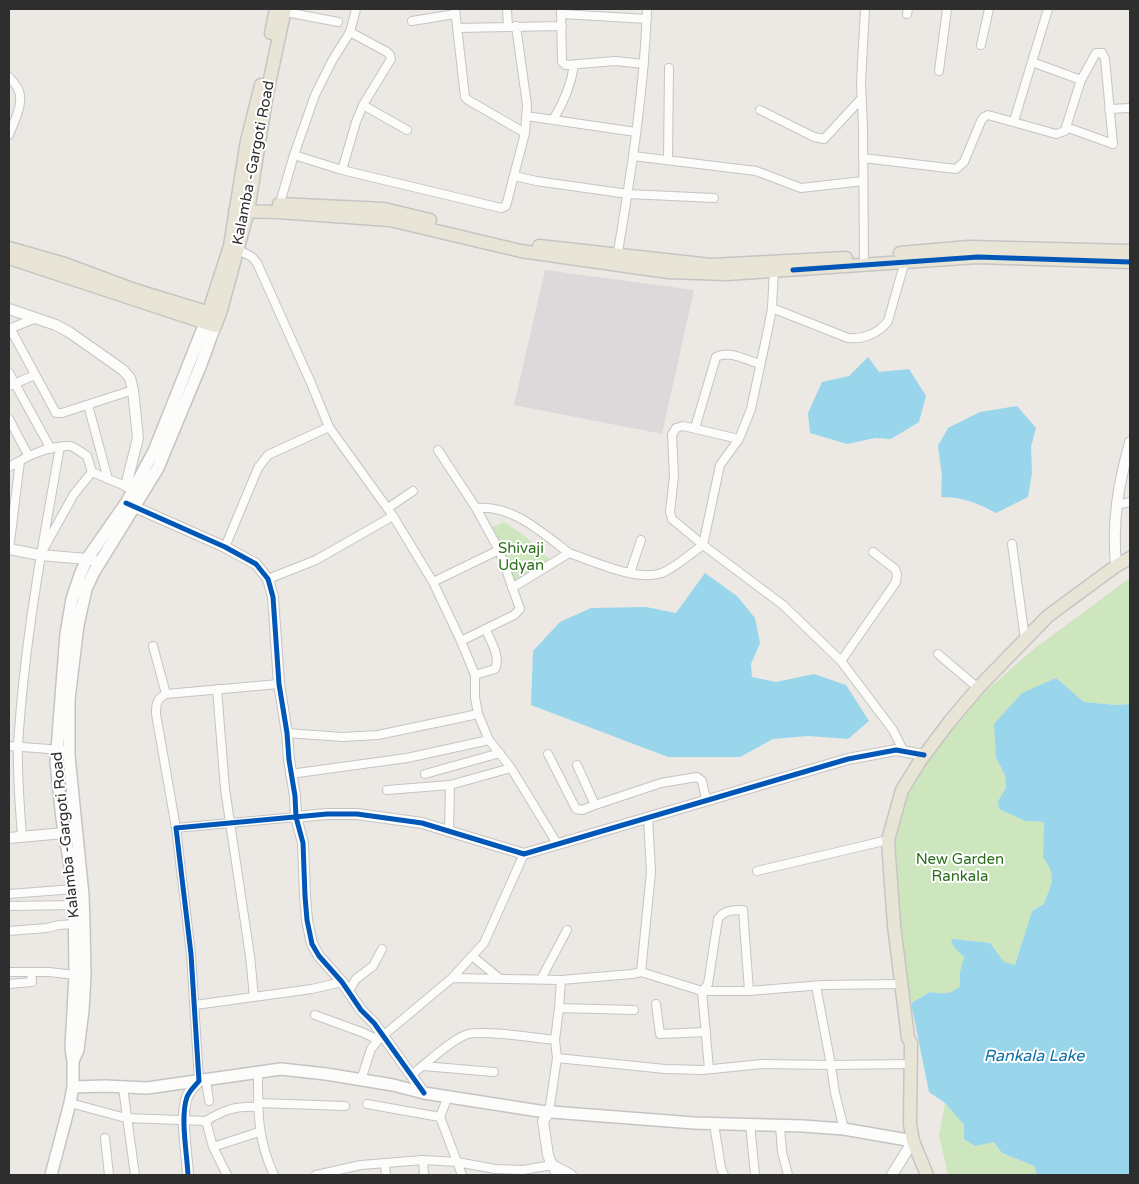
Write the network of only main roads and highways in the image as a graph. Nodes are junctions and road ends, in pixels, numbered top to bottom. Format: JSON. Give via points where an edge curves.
{"nodes":[{"id":1,"x":280,"y":10,"type":"edge"},
{"id":2,"x":242,"y":207,"type":"junction"},
{"id":3,"x":9,"y":248,"type":"edge"},
{"id":4,"x":1130,"y":252,"type":"edge"},
{"id":5,"x":9,"y":258,"type":"edge"},
{"id":6,"x":864,"y":261,"type":"junction"},
{"id":7,"x":1130,"y":262,"type":"edge"},
{"id":8,"x":774,"y":266,"type":"junction"},
{"id":9,"x":212,"y":319,"type":"junction"},
{"id":10,"x":130,"y":505,"type":"junction"},
{"id":11,"x":1130,"y":558,"type":"edge"},
{"id":12,"x":73,"y":1062,"type":"junction"},
{"id":13,"x":73,"y":1087,"type":"junction"},
{"id":14,"x":913,"y":1140,"type":"junction"},
{"id":15,"x":51,"y":1175,"type":"edge"},
{"id":16,"x":927,"y":1175,"type":"edge"}],
"edges":[{"from":1,"to":2,"type":"main road","name":"Kalamba -Gargoti Road","via":[[247,141]]},
{"from":2,"to":8,"type":"main road","via":[[390,220],[521,251],[616,261],[668,272],[727,274]]},
{"from":2,"to":9,"type":"main road","name":"Kalamba -Gargoti Road","via":[[234,248]]},
{"from":3,"to":9,"type":"main road","via":[[65,264]]},
{"from":4,"to":6,"type":"main road","via":[[968,247]]},
{"from":5,"to":9,"type":"main road"},
{"from":6,"to":7,"type":"main road","via":[[978,257]]},
{"from":6,"to":8,"type":"main road"},
{"from":6,"to":8,"type":"main road","via":[[793,270]]},
{"from":9,"to":10,"type":"main road","name":"Kalamba -Gargoti Road","via":[[200,367],[158,468]]},
{"from":9,"to":10,"type":"main road","name":"Kalamba -Gargoti Road","via":[[154,451],[129,488]]},
{"from":10,"to":12,"type":"main road","name":"Kalamba -Gargoti Road","via":[[86,590],[76,634],[69,700],[69,750],[83,895],[85,976],[78,1050]]},
{"from":10,"to":12,"type":"main road","name":"Kalamba -Gargoti Road","via":[[87,559],[72,599],[66,634],[57,750],[58,788],[75,905],[70,1048]]},
{"from":11,"to":14,"type":"main road","via":[[1048,616],[1025,639],[978,688],[924,756],[902,790],[888,840],[894,925],[908,1038],[912,1043],[910,1124]]},
{"from":12,"to":13,"type":"main road","name":"Kalamba -Gargoti Road"},
{"from":13,"to":14,"type":"main road","via":[[147,1088],[280,1069],[549,1112],[844,1130]]},
{"from":13,"to":15,"type":"main road","name":"Kalamba -Gargoti Road"},
{"from":14,"to":16,"type":"main road"}]}
